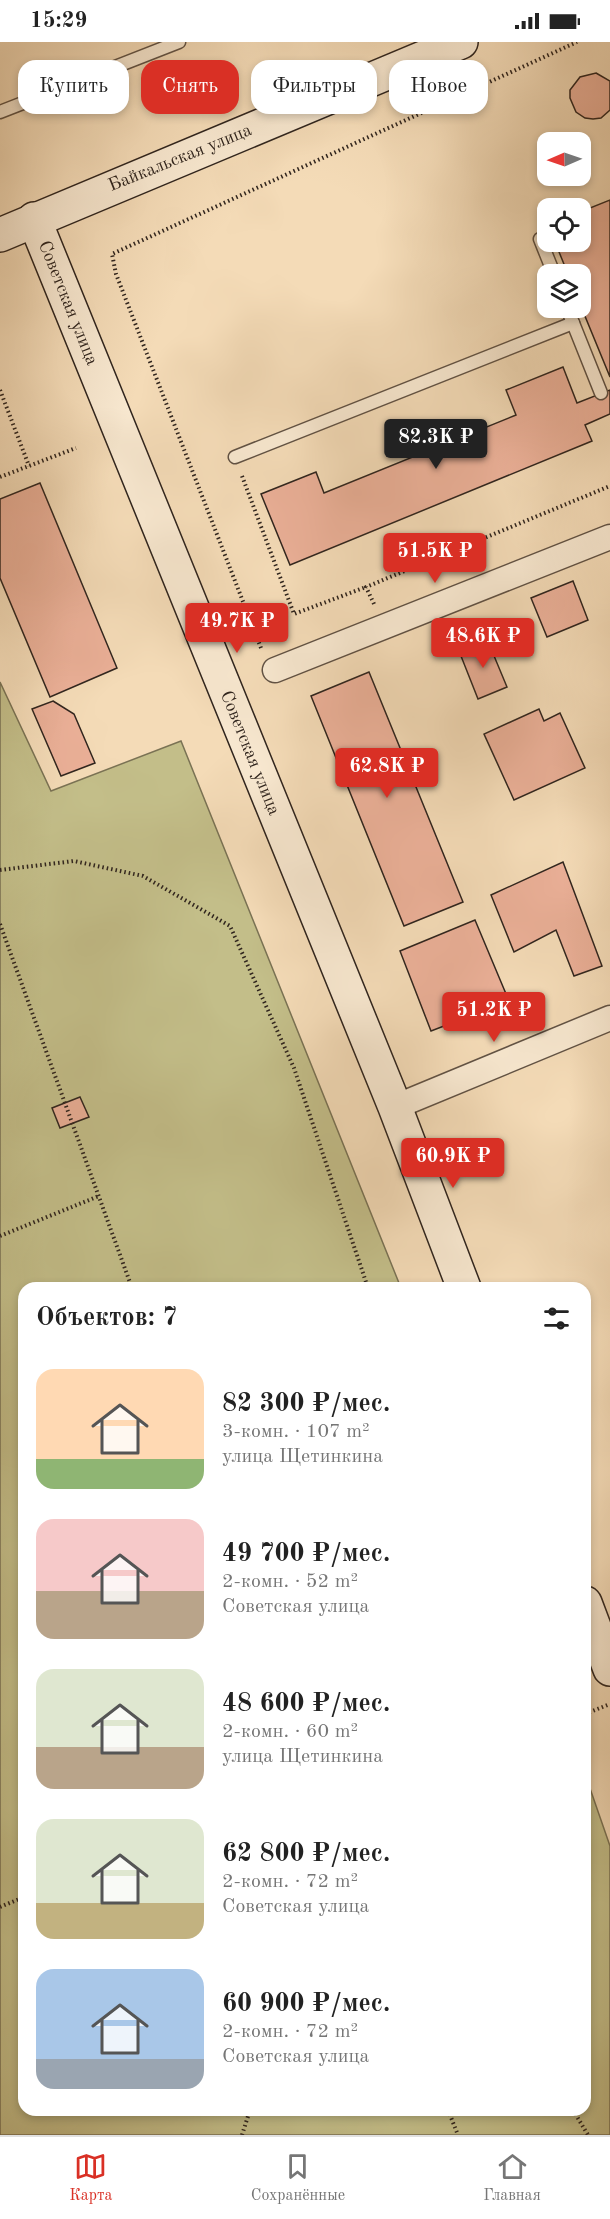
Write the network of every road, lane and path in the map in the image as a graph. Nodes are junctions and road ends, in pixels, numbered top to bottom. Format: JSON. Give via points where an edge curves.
{"nodes":[{"id":1,"x":179,"y":42,"type":"edge"},
{"id":2,"x":461,"y":42,"type":"edge"},
{"id":3,"x":577,"y":42,"type":"edge"},
{"id":4,"x":0,"y":112,"type":"edge"},
{"id":5,"x":34,"y":219,"type":"junction"},
{"id":6,"x":0,"y":235,"type":"edge"},
{"id":7,"x":571,"y":318,"type":"edge"},
{"id":8,"x":573,"y":323,"type":"junction"},
{"id":9,"x":0,"y":390,"type":"edge"},
{"id":10,"x":601,"y":393,"type":"dead end"},
{"id":11,"x":76,"y":448,"type":"dead end"},
{"id":12,"x":235,"y":457,"type":"joint"},
{"id":13,"x":29,"y":466,"type":"junction"},
{"id":14,"x":0,"y":477,"type":"edge"},
{"id":15,"x":610,"y":486,"type":"edge"},
{"id":16,"x":610,"y":537,"type":"edge"},
{"id":17,"x":366,"y":586,"type":"junction"},
{"id":18,"x":378,"y":613,"type":"dead end"},
{"id":19,"x":270,"y":664,"type":"joint"},
{"id":20,"x":0,"y":870,"type":"edge"},
{"id":21,"x":0,"y":924,"type":"edge"},
{"id":22,"x":610,"y":1018,"type":"edge"},
{"id":23,"x":395,"y":1107,"type":"junction"},
{"id":24,"x":99,"y":1196,"type":"junction"},
{"id":25,"x":0,"y":1236,"type":"edge"},
{"id":26,"x":130,"y":1282,"type":"edge"},
{"id":27,"x":366,"y":1282,"type":"edge"},
{"id":28,"x":462,"y":1282,"type":"edge"},
{"id":29,"x":591,"y":1619,"type":"edge"},
{"id":30,"x":610,"y":1669,"type":"edge"},
{"id":31,"x":610,"y":1704,"type":"edge"},
{"id":32,"x":591,"y":1712,"type":"edge"},
{"id":33,"x":18,"y":1900,"type":"edge"},
{"id":34,"x":0,"y":1907,"type":"edge"},
{"id":35,"x":248,"y":2116,"type":"edge"},
{"id":36,"x":450,"y":2116,"type":"edge"},
{"id":37,"x":577,"y":2116,"type":"edge"},
{"id":38,"x":242,"y":2135,"type":"edge"},
{"id":39,"x":458,"y":2135,"type":"edge"},
{"id":40,"x":588,"y":2135,"type":"edge"}],
"edges":[{"from":1,"to":4,"type":"lane"},
{"from":2,"to":5,"type":"main road","name":"Байкальская улица"},
{"from":3,"to":19,"type":"path","via":[[112,254],[116,274]]},
{"from":5,"to":6,"type":"main road","name":"Байкальская улица"},
{"from":5,"to":23,"type":"main road","name":"Советская улица"},
{"from":7,"to":8,"type":"lane"},
{"from":8,"to":10,"type":"lane"},
{"from":8,"to":12,"type":"lane"},
{"from":9,"to":13,"type":"path"},
{"from":11,"to":13,"type":"path"},
{"from":12,"to":17,"type":"path","via":[[294,614]]},
{"from":13,"to":14,"type":"path"},
{"from":15,"to":17,"type":"path"},
{"from":16,"to":19,"type":"street"},
{"from":17,"to":18,"type":"path"},
{"from":20,"to":27,"type":"path","via":[[74,861],[142,876],[231,926],[294,1068]]},
{"from":21,"to":24,"type":"path"},
{"from":22,"to":23,"type":"street"},
{"from":23,"to":28,"type":"main road","name":"Советская улица"},
{"from":24,"to":25,"type":"path"},
{"from":24,"to":26,"type":"path"},
{"from":29,"to":30,"type":"main road"},
{"from":31,"to":32,"type":"path"},
{"from":33,"to":34,"type":"path"},
{"from":35,"to":38,"type":"path"},
{"from":36,"to":39,"type":"path"},
{"from":37,"to":40,"type":"path"}]}
